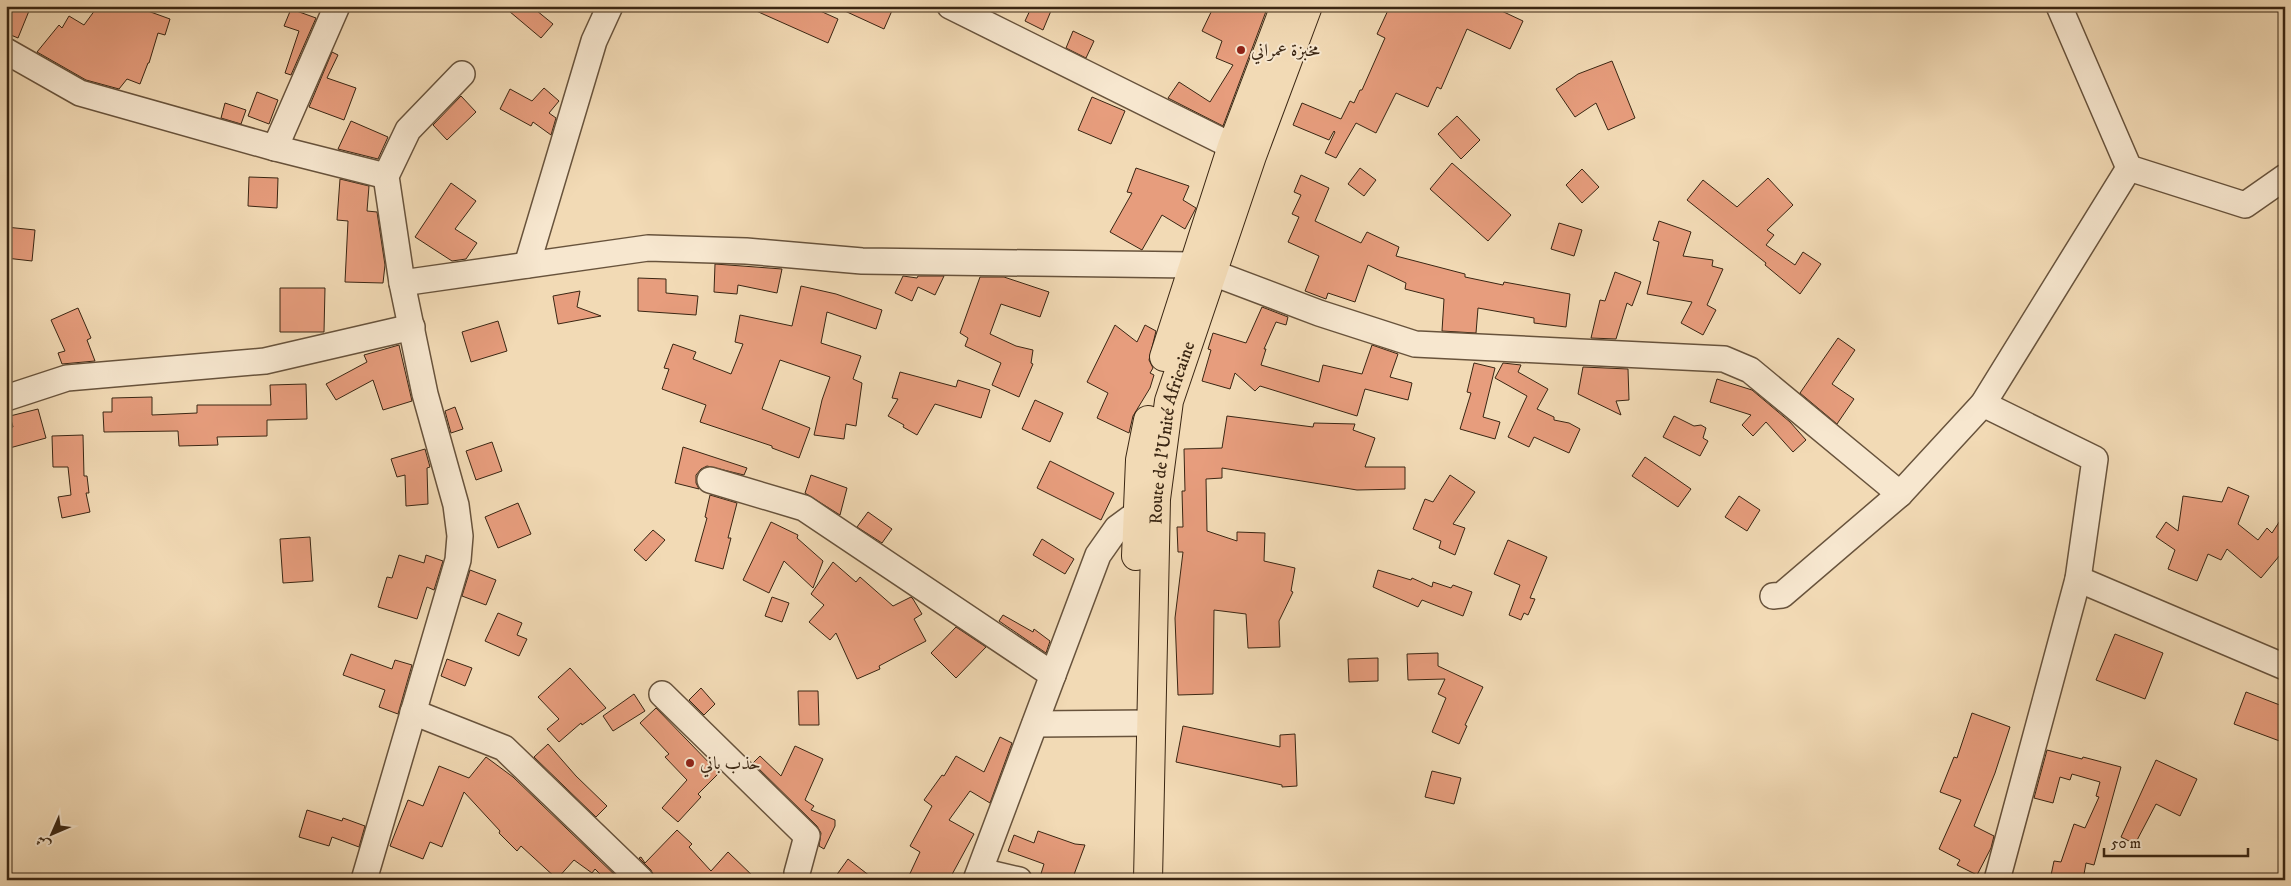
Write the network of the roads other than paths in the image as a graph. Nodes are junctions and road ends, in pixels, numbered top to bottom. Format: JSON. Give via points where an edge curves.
{"nodes":[{"id":1,"x":337,"y":6,"type":"edge"},
{"id":2,"x":610,"y":6,"type":"edge"},
{"id":3,"x":950,"y":6,"type":"edge"},
{"id":4,"x":1285,"y":6,"type":"edge"},
{"id":5,"x":1308,"y":6,"type":"edge"},
{"id":6,"x":2059,"y":6,"type":"edge"},
{"id":7,"x":6,"y":51,"type":"edge"},
{"id":8,"x":462,"y":74,"type":"dead end"},
{"id":9,"x":1232,"y":146,"type":"junction"},
{"id":10,"x":275,"y":148,"type":"junction"},
{"id":11,"x":2129,"y":168,"type":"junction"},
{"id":12,"x":386,"y":176,"type":"junction"},
{"id":13,"x":2282,"y":183,"type":"edge"},
{"id":14,"x":527,"y":265,"type":"junction"},
{"id":15,"x":1202,"y":268,"type":"junction"},
{"id":16,"x":402,"y":283,"type":"junction"},
{"id":17,"x":412,"y":327,"type":"junction"},
{"id":18,"x":6,"y":398,"type":"edge"},
{"id":19,"x":1983,"y":404,"type":"junction"},
{"id":20,"x":710,"y":480,"type":"dead end"},
{"id":21,"x":1900,"y":494,"type":"junction"},
{"id":22,"x":1146,"y":507,"type":"junction"},
{"id":23,"x":2078,"y":580,"type":"junction"},
{"id":24,"x":1773,"y":596,"type":"dead end"},
{"id":25,"x":2285,"y":668,"type":"edge"},
{"id":26,"x":1053,"y":675,"type":"junction"},
{"id":27,"x":662,"y":694,"type":"dead end"},
{"id":28,"x":413,"y":712,"type":"junction"},
{"id":29,"x":1143,"y":723,"type":"junction"},
{"id":30,"x":1035,"y":724,"type":"junction"},
{"id":31,"x":978,"y":875,"type":"edge"},
{"id":32,"x":364,"y":880,"type":"edge"},
{"id":33,"x":641,"y":880,"type":"edge"},
{"id":34,"x":798,"y":880,"type":"edge"},
{"id":35,"x":1019,"y":880,"type":"edge"},
{"id":36,"x":1130,"y":880,"type":"edge"},
{"id":37,"x":1148,"y":880,"type":"edge"},
{"id":38,"x":1997,"y":880,"type":"edge"}],
"edges":[{"from":1,"to":10,"type":"street"},
{"from":2,"to":14,"type":"street","via":[[594,41]]},
{"from":3,"to":9,"type":"street"},
{"from":4,"to":9,"type":"main road","name":"Route de l'Unité Africaine"},
{"from":5,"to":15,"type":"main road","name":"Route de l'Unité Africaine","via":[[1252,156]]},
{"from":6,"to":11,"type":"street"},
{"from":7,"to":10,"type":"street","via":[[80,93]]},
{"from":8,"to":12,"type":"street","via":[[408,130]]},
{"from":9,"to":15,"type":"main road","name":"Route de l'Unité Africaine"},
{"from":10,"to":12,"type":"street"},
{"from":11,"to":13,"type":"street","via":[[2246,205]]},
{"from":11,"to":19,"type":"street"},
{"from":12,"to":16,"type":"street"},
{"from":14,"to":15,"type":"street","via":[[648,248],[746,251],[862,261]]},
{"from":14,"to":16,"type":"street"},
{"from":15,"to":21,"type":"street","via":[[1319,313],[1415,344],[1724,359],[1750,370]]},
{"from":15,"to":22,"type":"main road","name":"Route de l'Unité Africaine","via":[[1169,401],[1150,460]]},
{"from":16,"to":17,"type":"street"},
{"from":17,"to":18,"type":"street","via":[[265,361],[67,378]]},
{"from":17,"to":28,"type":"street","via":[[425,394],[456,505],[460,536],[458,560]]},
{"from":19,"to":21,"type":"street"},
{"from":19,"to":23,"type":"street","via":[[2095,459]]},
{"from":20,"to":26,"type":"street","via":[[804,508]]},
{"from":21,"to":24,"type":"street","via":[[1782,595]]},
{"from":22,"to":26,"type":"street","via":[[1117,528],[1098,555]]},
{"from":22,"to":29,"type":"main road","name":"Route de l'Unité Africaine"},
{"from":23,"to":25,"type":"street"},
{"from":23,"to":38,"type":"street"},
{"from":26,"to":30,"type":"street"},
{"from":27,"to":34,"type":"street","via":[[807,836]]},
{"from":28,"to":32,"type":"street"},
{"from":28,"to":33,"type":"street","via":[[504,748]]},
{"from":29,"to":30,"type":"street"},
{"from":29,"to":36,"type":"main road","name":"Route de l'Unité Africaine"},
{"from":29,"to":37,"type":"main road","name":"Route de l'Unité Africaine"},
{"from":30,"to":31,"type":"street"},
{"from":31,"to":35,"type":"street"}]}
